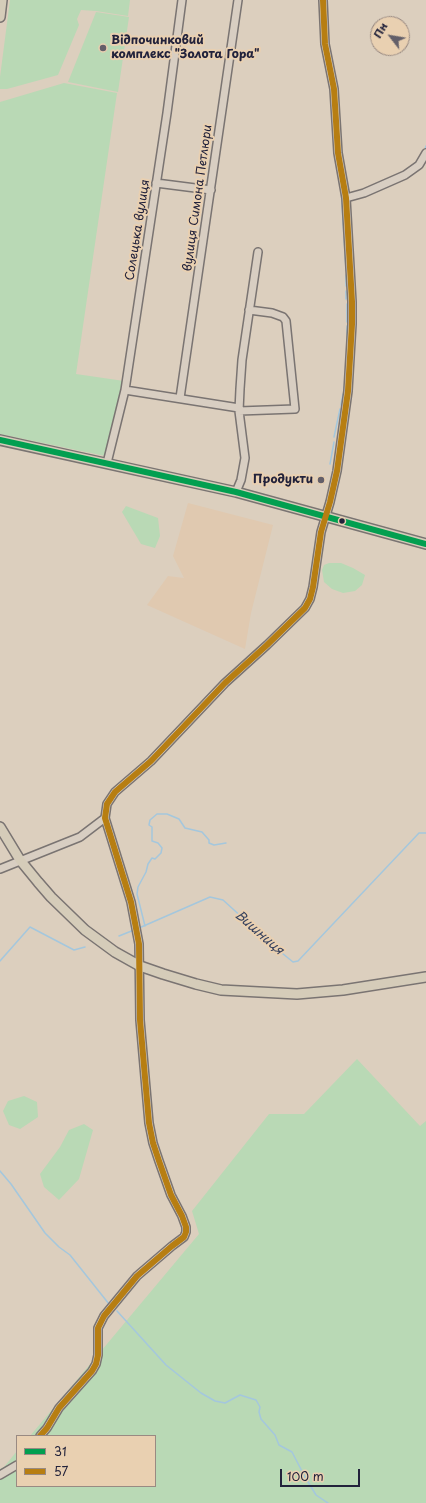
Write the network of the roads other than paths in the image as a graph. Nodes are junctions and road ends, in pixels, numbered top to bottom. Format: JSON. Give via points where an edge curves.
{"nodes":[{"id":1,"x":2,"y":0,"type":"edge"},
{"id":2,"x":182,"y":0,"type":"edge"},
{"id":3,"x":238,"y":0,"type":"edge"},
{"id":4,"x":323,"y":0,"type":"edge"},
{"id":5,"x":0,"y":17,"type":"edge"},
{"id":6,"x":426,"y":153,"type":"edge"},
{"id":7,"x":156,"y":183,"type":"junction"},
{"id":8,"x":211,"y":190,"type":"junction"},
{"id":9,"x":346,"y":198,"type":"junction"},
{"id":10,"x":258,"y":252,"type":"dead end"},
{"id":11,"x":249,"y":310,"type":"junction"},
{"id":12,"x":125,"y":390,"type":"junction"},
{"id":13,"x":180,"y":398,"type":"junction"},
{"id":14,"x":239,"y":409,"type":"junction"},
{"id":15,"x":0,"y":440,"type":"edge"},
{"id":16,"x":107,"y":463,"type":"junction"},
{"id":17,"x":236,"y":492,"type":"junction"},
{"id":18,"x":326,"y":517,"type":"junction"},
{"id":19,"x":426,"y":544,"type":"edge"},
{"id":20,"x":105,"y":818,"type":"junction"},
{"id":21,"x":0,"y":827,"type":"edge"},
{"id":22,"x":20,"y":860,"type":"junction"},
{"id":23,"x":0,"y":869,"type":"edge"},
{"id":24,"x":140,"y":966,"type":"junction"},
{"id":25,"x":426,"y":977,"type":"edge"},
{"id":26,"x":41,"y":1435,"type":"edge"},
{"id":27,"x":16,"y":1466,"type":"edge"},
{"id":28,"x":0,"y":1475,"type":"edge"}],
"edges":[{"from":1,"to":5,"type":"main road"},
{"from":2,"to":7,"type":"street","name":"Солецька вулиця"},
{"from":3,"to":8,"type":"street","name":"вулиця Симона Петлюри"},
{"from":4,"to":9,"type":"street","via":[[324,44],[334,89],[338,153]]},
{"from":6,"to":9,"type":"street","via":[[419,165],[405,175]]},
{"from":7,"to":8,"type":"street"},
{"from":7,"to":12,"type":"street","name":"Солецька вулиця"},
{"from":8,"to":13,"type":"street","name":"вулиця Симона Петлюри"},
{"from":9,"to":18,"type":"street","via":[[352,302],[351,355],[339,458]]},
{"from":10,"to":11,"type":"street"},
{"from":11,"to":14,"type":"street"},
{"from":11,"to":14,"type":"street","via":[[272,313],[286,321],[295,408]]},
{"from":12,"to":13,"type":"street"},
{"from":12,"to":16,"type":"street","name":"Солецька вулиця"},
{"from":13,"to":14,"type":"street"},
{"from":14,"to":17,"type":"street","via":[[245,458]]},
{"from":15,"to":16,"type":"main road"},
{"from":16,"to":17,"type":"main road"},
{"from":17,"to":18,"type":"main road"},
{"from":18,"to":19,"type":"main road"},
{"from":18,"to":20,"type":"street","via":[[321,532],[312,593],[305,608],[225,682],[150,761],[115,792],[107,804]]},
{"from":20,"to":22,"type":"street","via":[[80,837]]},
{"from":20,"to":24,"type":"street","via":[[131,902],[139,944]]},
{"from":21,"to":22,"type":"main road"},
{"from":22,"to":23,"type":"street"},
{"from":22,"to":24,"type":"main road","via":[[51,898],[85,930]]},
{"from":24,"to":25,"type":"main road","via":[[221,990],[297,994],[343,990]]},
{"from":24,"to":26,"type":"street","via":[[140,1020],[149,1123],[171,1195],[186,1227],[184,1237],[137,1276],[104,1316],[98,1328],[96,1364],[59,1408]]},
{"from":27,"to":28,"type":"street"}]}
